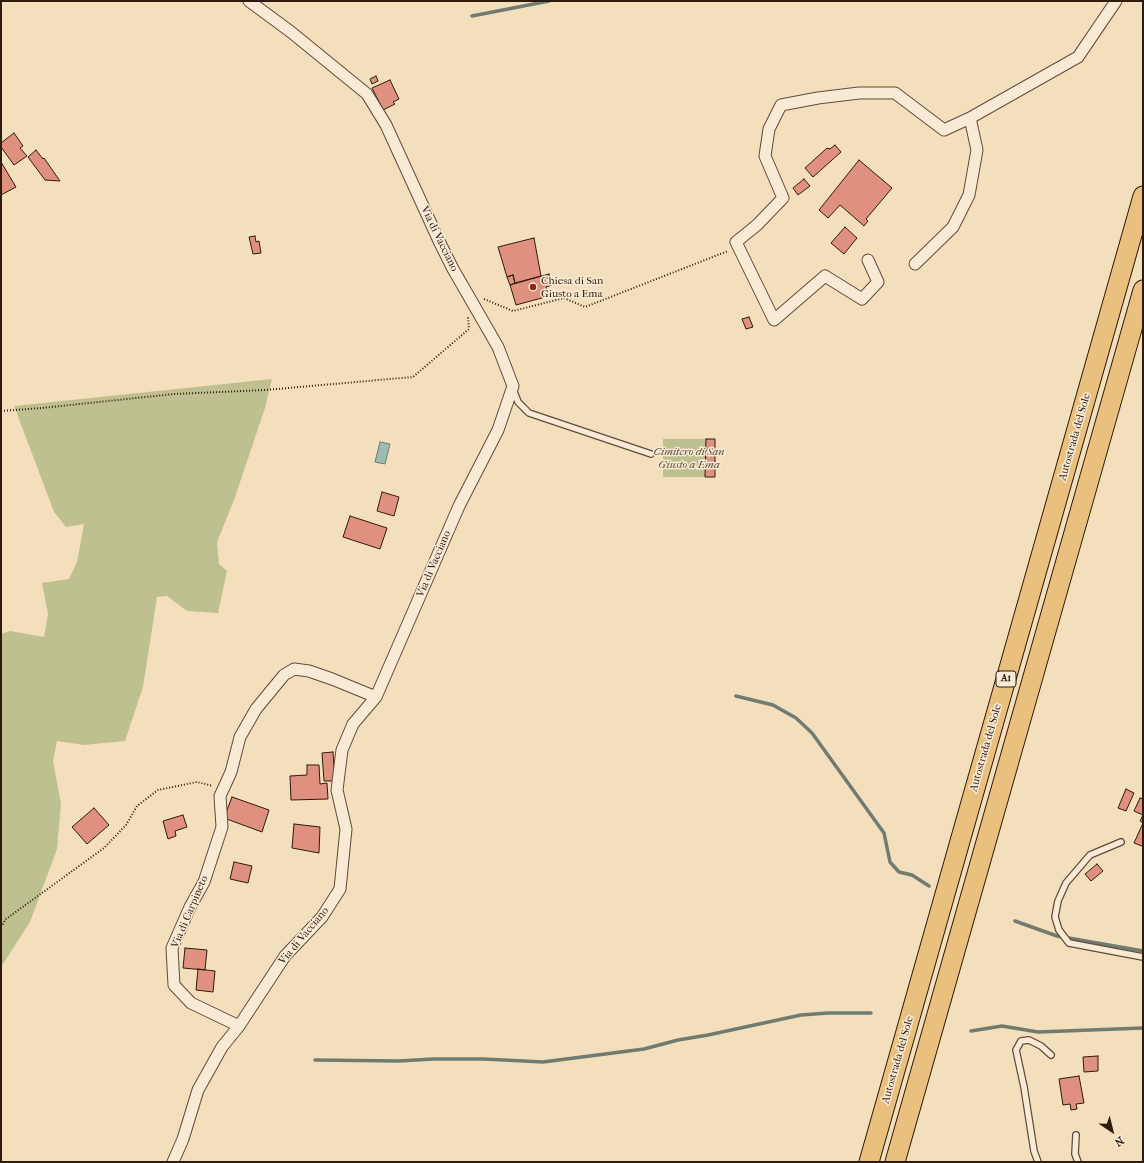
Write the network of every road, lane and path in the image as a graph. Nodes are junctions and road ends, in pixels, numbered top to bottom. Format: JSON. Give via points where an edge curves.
{"nodes":[{"id":1,"x":249,"y":1,"type":"edge"},
{"id":2,"x":1116,"y":1,"type":"edge"},
{"id":3,"x":970,"y":118,"type":"junction"},
{"id":4,"x":1143,"y":196,"type":"edge"},
{"id":5,"x":738,"y":248,"type":"junction"},
{"id":6,"x":868,"y":260,"type":"dead end"},
{"id":7,"x":915,"y":264,"type":"dead end"},
{"id":8,"x":1143,"y":290,"type":"edge"},
{"id":9,"x":467,"y":293,"type":"junction"},
{"id":10,"x":513,"y":386,"type":"junction"},
{"id":11,"x":1,"y":411,"type":"edge"},
{"id":12,"x":651,"y":454,"type":"dead end"},
{"id":13,"x":376,"y":697,"type":"junction"},
{"id":14,"x":224,"y":788,"type":"junction"},
{"id":15,"x":1121,"y":842,"type":"dead end"},
{"id":16,"x":1,"y":927,"type":"edge"},
{"id":17,"x":1143,"y":957,"type":"edge"},
{"id":18,"x":239,"y":1026,"type":"junction"},
{"id":19,"x":1051,"y":1055,"type":"dead end"},
{"id":20,"x":1076,"y":1135,"type":"dead end"},
{"id":21,"x":173,"y":1162,"type":"edge"},
{"id":22,"x":869,"y":1162,"type":"edge"},
{"id":23,"x":895,"y":1162,"type":"edge"},
{"id":24,"x":1038,"y":1162,"type":"edge"},
{"id":25,"x":1078,"y":1162,"type":"edge"}],
"edges":[{"from":1,"to":9,"type":"street","name":"Via di Vacciano","via":[[367,94],[386,125],[439,241]]},
{"from":2,"to":3,"type":"street","via":[[1078,57]]},
{"from":3,"to":5,"type":"street","via":[[944,130],[895,93],[859,93],[781,105],[769,129],[765,156],[783,198],[736,242]]},
{"from":3,"to":7,"type":"street","via":[[977,150],[969,195],[953,227]]},
{"from":4,"to":22,"type":"highway","name":"Autostrada del Sole","number":"A1"},
{"from":5,"to":6,"type":"street","via":[[774,320],[825,276],[862,299],[878,282]]},
{"from":5,"to":9,"type":"path","via":[[585,307],[564,298],[514,311]]},
{"from":8,"to":23,"type":"highway","number":"A1"},
{"from":9,"to":10,"type":"street","name":"Via di Vacciano","via":[[498,347]]},
{"from":9,"to":11,"type":"path","via":[[469,329],[413,377],[265,390],[174,394]]},
{"from":10,"to":12,"type":"lane","via":[[518,402],[529,413]]},
{"from":10,"to":13,"type":"street","name":"Via di Vacciano","via":[[498,430],[459,506]]},
{"from":13,"to":14,"type":"street","name":"Via di Carpineto","via":[[309,671],[294,669],[284,675],[256,709],[240,737]]},
{"from":13,"to":18,"type":"street","name":"Via di Vacciano","via":[[353,724],[342,750],[338,790],[346,829],[340,889],[322,917],[285,956]]},
{"from":14,"to":16,"type":"path","via":[[197,782],[158,790],[136,806],[126,825],[104,848],[6,919]]},
{"from":14,"to":18,"type":"street","name":"Via di Carpineto","via":[[220,796],[222,827],[204,882],[172,948],[174,985],[191,1003]]},
{"from":15,"to":17,"type":"lane","via":[[1090,855],[1066,883],[1058,901],[1055,917],[1059,930],[1069,943]]},
{"from":18,"to":21,"type":"street","name":"Via di Vacciano","via":[[222,1047],[198,1090]]},
{"from":19,"to":24,"type":"lane","via":[[1029,1040],[1021,1041],[1016,1050]]},
{"from":20,"to":25,"type":"lane","via":[[1075,1154]]}]}
